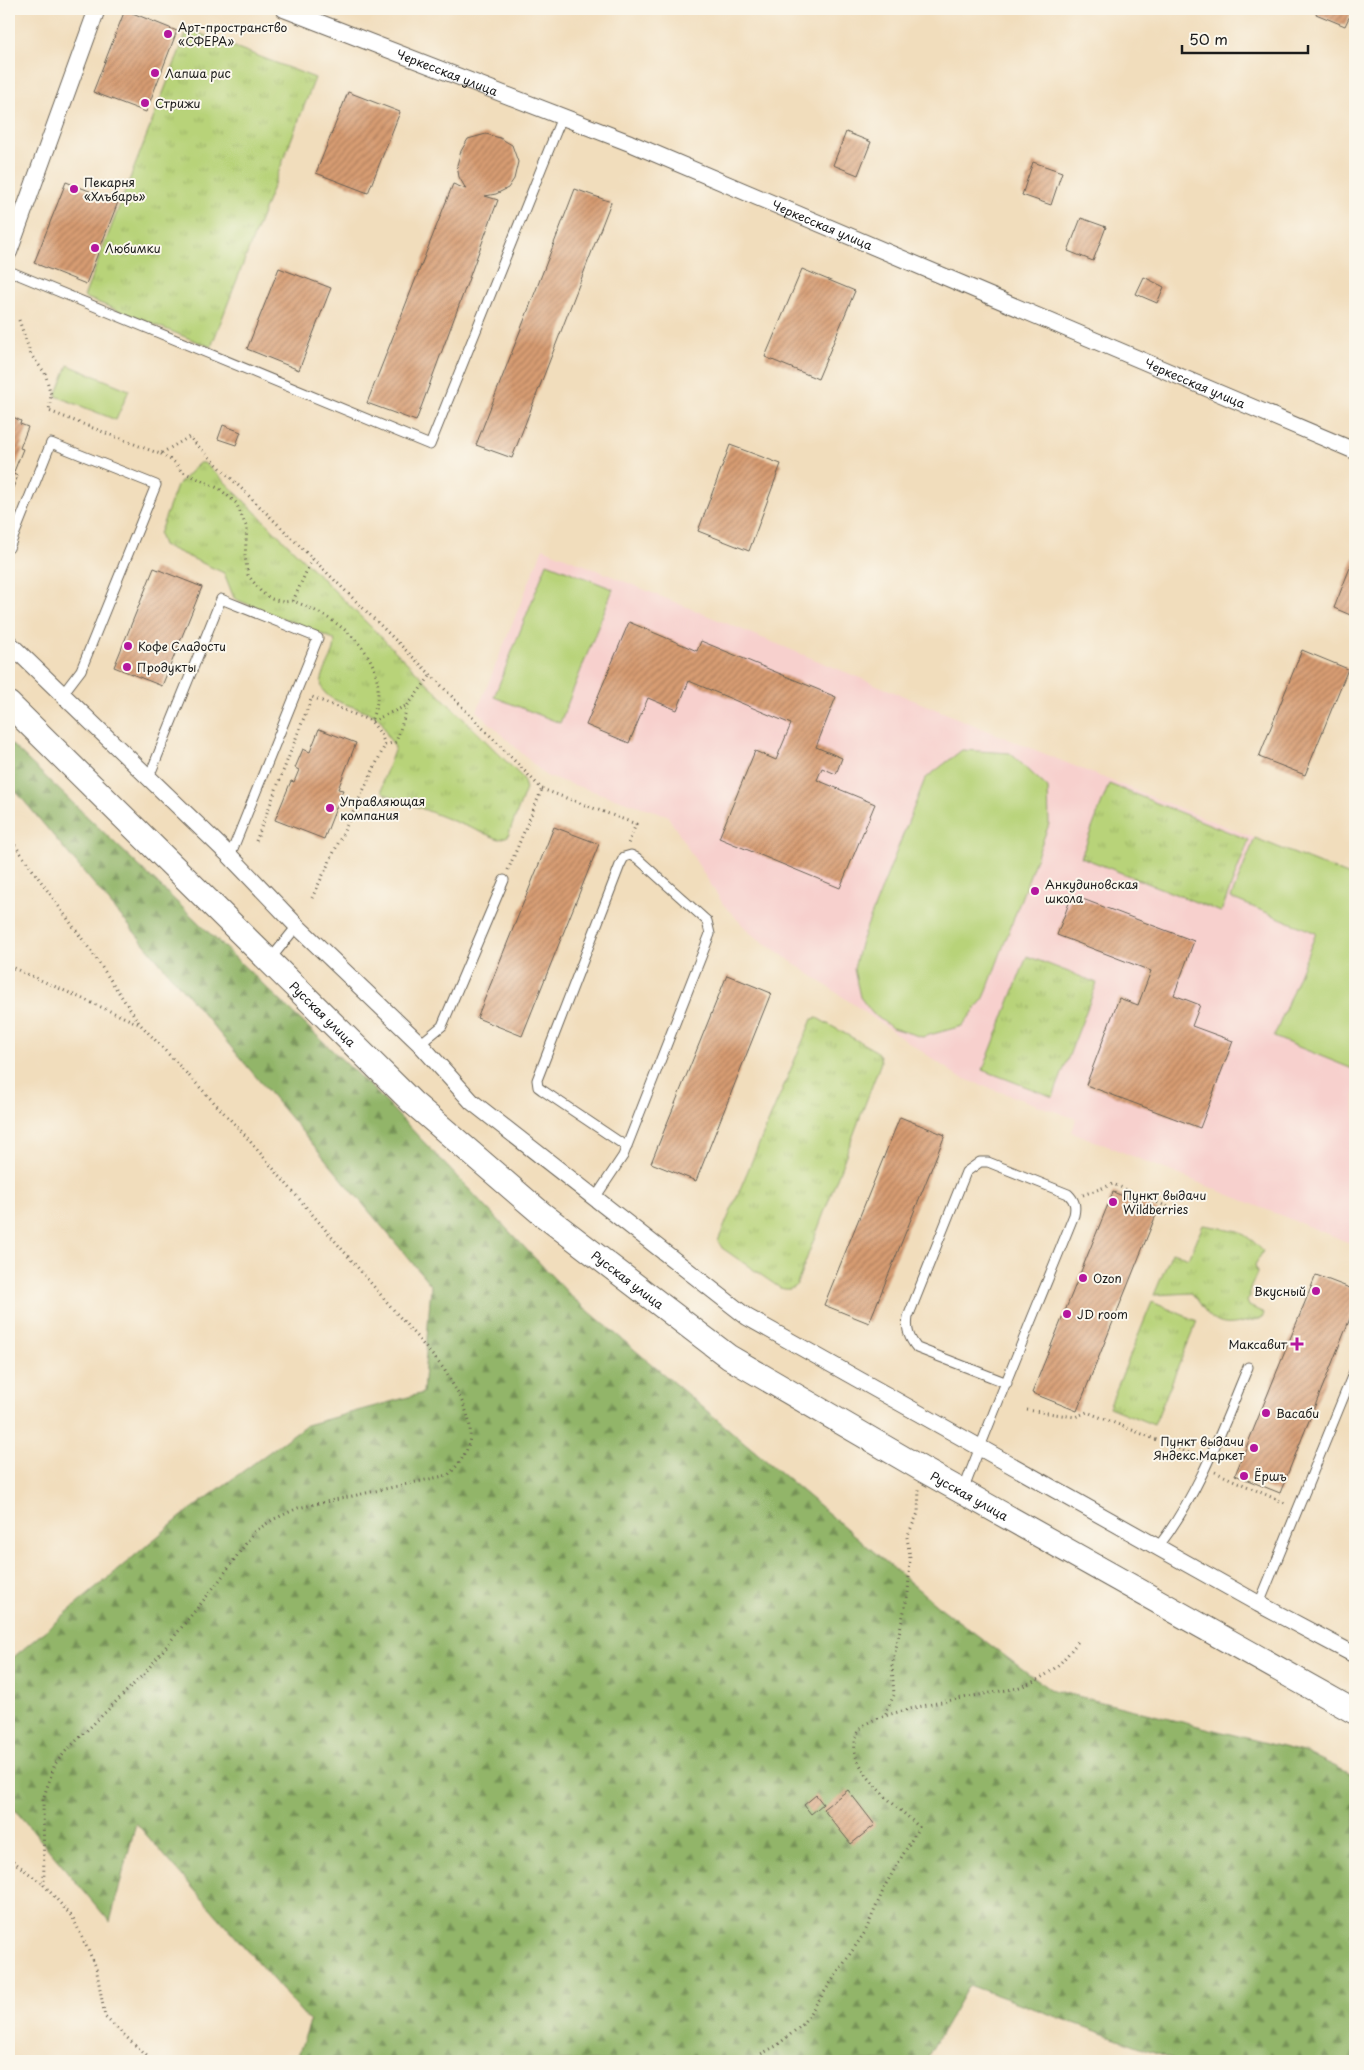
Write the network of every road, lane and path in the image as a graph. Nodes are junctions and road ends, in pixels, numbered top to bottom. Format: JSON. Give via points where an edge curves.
{"nodes":[{"id":1,"x":96,"y":9,"type":"edge"},
{"id":2,"x":284,"y":9,"type":"edge"},
{"id":3,"x":562,"y":116,"type":"junction"},
{"id":4,"x":9,"y":252,"type":"edge"},
{"id":5,"x":9,"y":271,"type":"edge"},
{"id":6,"x":19,"y":320,"type":"dead end"},
{"id":7,"x":1355,"y":451,"type":"edge"},
{"id":8,"x":160,"y":454,"type":"junction"},
{"id":9,"x":9,"y":548,"type":"edge"},
{"id":10,"x":312,"y":559,"type":"junction"},
{"id":11,"x":293,"y":601,"type":"junction"},
{"id":12,"x":9,"y":643,"type":"edge"},
{"id":13,"x":431,"y":675,"type":"junction"},
{"id":14,"x":62,"y":695,"type":"junction"},
{"id":15,"x":9,"y":704,"type":"edge"},
{"id":16,"x":408,"y":705,"type":"junction"},
{"id":17,"x":372,"y":721,"type":"junction"},
{"id":18,"x":385,"y":744,"type":"junction"},
{"id":19,"x":150,"y":777,"type":"junction"},
{"id":20,"x":542,"y":789,"type":"junction"},
{"id":21,"x":9,"y":837,"type":"edge"},
{"id":22,"x":256,"y":841,"type":"dead end"},
{"id":23,"x":230,"y":856,"type":"junction"},
{"id":24,"x":624,"y":858,"type":"junction"},
{"id":25,"x":504,"y":880,"type":"joint"},
{"id":26,"x":312,"y":898,"type":"dead end"},
{"id":27,"x":297,"y":926,"type":"junction"},
{"id":28,"x":269,"y":961,"type":"junction"},
{"id":29,"x":9,"y":966,"type":"edge"},
{"id":30,"x":140,"y":1024,"type":"junction"},
{"id":31,"x":420,"y":1044,"type":"junction"},
{"id":32,"x":627,"y":1147,"type":"junction"},
{"id":33,"x":595,"y":1198,"type":"junction"},
{"id":34,"x":1073,"y":1199,"type":"junction"},
{"id":35,"x":1173,"y":1209,"type":"dead end"},
{"id":36,"x":1248,"y":1367,"type":"dead end"},
{"id":37,"x":1355,"y":1369,"type":"edge"},
{"id":38,"x":1007,"y":1384,"type":"junction"},
{"id":39,"x":1027,"y":1410,"type":"dead end"},
{"id":40,"x":980,"y":1448,"type":"junction"},
{"id":41,"x":1207,"y":1464,"type":"junction"},
{"id":42,"x":920,"y":1468,"type":"junction"},
{"id":43,"x":963,"y":1492,"type":"junction"},
{"id":44,"x":1277,"y":1500,"type":"dead end"},
{"id":45,"x":1158,"y":1547,"type":"junction"},
{"id":46,"x":1259,"y":1604,"type":"junction"},
{"id":47,"x":1079,"y":1640,"type":"dead end"},
{"id":48,"x":1355,"y":1656,"type":"edge"},
{"id":49,"x":1355,"y":1712,"type":"edge"},
{"id":50,"x":884,"y":1714,"type":"junction"},
{"id":51,"x":9,"y":1858,"type":"edge"},
{"id":52,"x":44,"y":1885,"type":"junction"},
{"id":53,"x":152,"y":2061,"type":"edge"},
{"id":54,"x":748,"y":2061,"type":"edge"}],
"edges":[{"from":1,"to":4,"type":"street"},
{"from":2,"to":3,"type":"street","name":"Черкесская улица"},
{"from":3,"to":5,"type":"lane","via":[[430,445]]},
{"from":3,"to":7,"type":"street","name":"Черкесская улица"},
{"from":6,"to":8,"type":"path","via":[[31,355],[45,373],[51,395],[49,411]]},
{"from":8,"to":10,"type":"path","via":[[189,437]]},
{"from":8,"to":11,"type":"path","via":[[176,463],[181,471],[220,489],[236,503],[247,528],[245,556],[248,575],[262,593],[272,599]]},
{"from":9,"to":14,"type":"lane","via":[[51,443],[156,485],[81,670]]},
{"from":10,"to":11,"type":"path"},
{"from":10,"to":13,"type":"path"},
{"from":11,"to":17,"type":"path","via":[[346,628],[367,654],[376,678],[377,701]]},
{"from":12,"to":14,"type":"street"},
{"from":13,"to":16,"type":"path"},
{"from":13,"to":20,"type":"path"},
{"from":14,"to":19,"type":"street"},
{"from":15,"to":28,"type":"street","name":"Русская улица"},
{"from":16,"to":17,"type":"path"},
{"from":16,"to":18,"type":"path","via":[[396,742]]},
{"from":17,"to":18,"type":"path"},
{"from":17,"to":22,"type":"path","via":[[312,696]]},
{"from":18,"to":26,"type":"path"},
{"from":19,"to":23,"type":"street"},
{"from":19,"to":23,"type":"lane","via":[[221,599],[318,638]]},
{"from":20,"to":24,"type":"path","via":[[636,824]]},
{"from":20,"to":25,"type":"path"},
{"from":21,"to":30,"type":"path"},
{"from":23,"to":27,"type":"street"},
{"from":24,"to":32,"type":"lane","via":[[637,858],[707,921],[710,934]]},
{"from":24,"to":32,"type":"lane","via":[[537,1080],[542,1090]]},
{"from":25,"to":31,"type":"lane","via":[[442,1026]]},
{"from":27,"to":28,"type":"lane"},
{"from":27,"to":31,"type":"street"},
{"from":28,"to":42,"type":"street","name":"Русская улица","via":[[412,1102],[542,1214],[729,1357]]},
{"from":29,"to":30,"type":"path"},
{"from":30,"to":52,"type":"path","via":[[243,1133],[444,1369],[466,1409],[472,1430],[460,1464],[448,1475],[298,1508],[254,1532],[144,1674],[56,1764],[43,1799]]},
{"from":31,"to":33,"type":"street","via":[[472,1102]]},
{"from":32,"to":33,"type":"lane","via":[[614,1173]]},
{"from":33,"to":40,"type":"street","via":[[747,1317]]},
{"from":34,"to":35,"type":"path","via":[[1113,1184]]},
{"from":34,"to":38,"type":"lane","via":[[1076,1206],[1074,1215]]},
{"from":34,"to":38,"type":"lane","via":[[1068,1194],[988,1162],[971,1166],[908,1317],[906,1328],[917,1348]]},
{"from":36,"to":41,"type":"lane"},
{"from":37,"to":46,"type":"lane"},
{"from":38,"to":40,"type":"lane"},
{"from":39,"to":41,"type":"path","via":[[1075,1417],[1087,1412]]},
{"from":40,"to":43,"type":"lane"},
{"from":40,"to":45,"type":"street"},
{"from":41,"to":44,"type":"path"},
{"from":41,"to":45,"type":"lane","via":[[1176,1524]]},
{"from":42,"to":43,"type":"street","name":"Русская улица"},
{"from":42,"to":50,"type":"path","via":[[918,1513],[907,1537],[910,1558],[908,1592],[892,1666],[894,1695]]},
{"from":43,"to":49,"type":"street","name":"Русская улица"},
{"from":45,"to":46,"type":"street"},
{"from":46,"to":48,"type":"street"},
{"from":47,"to":50,"type":"path","via":[[1062,1664],[1038,1681],[1018,1688]]},
{"from":50,"to":54,"type":"path","via":[[862,1727],[855,1741],[856,1758],[880,1792],[920,1827],[886,1884],[865,1932],[802,2024],[776,2046]]},
{"from":51,"to":52,"type":"path"},
{"from":52,"to":53,"type":"path","via":[[73,1918],[93,1959],[105,2017]]}]}
